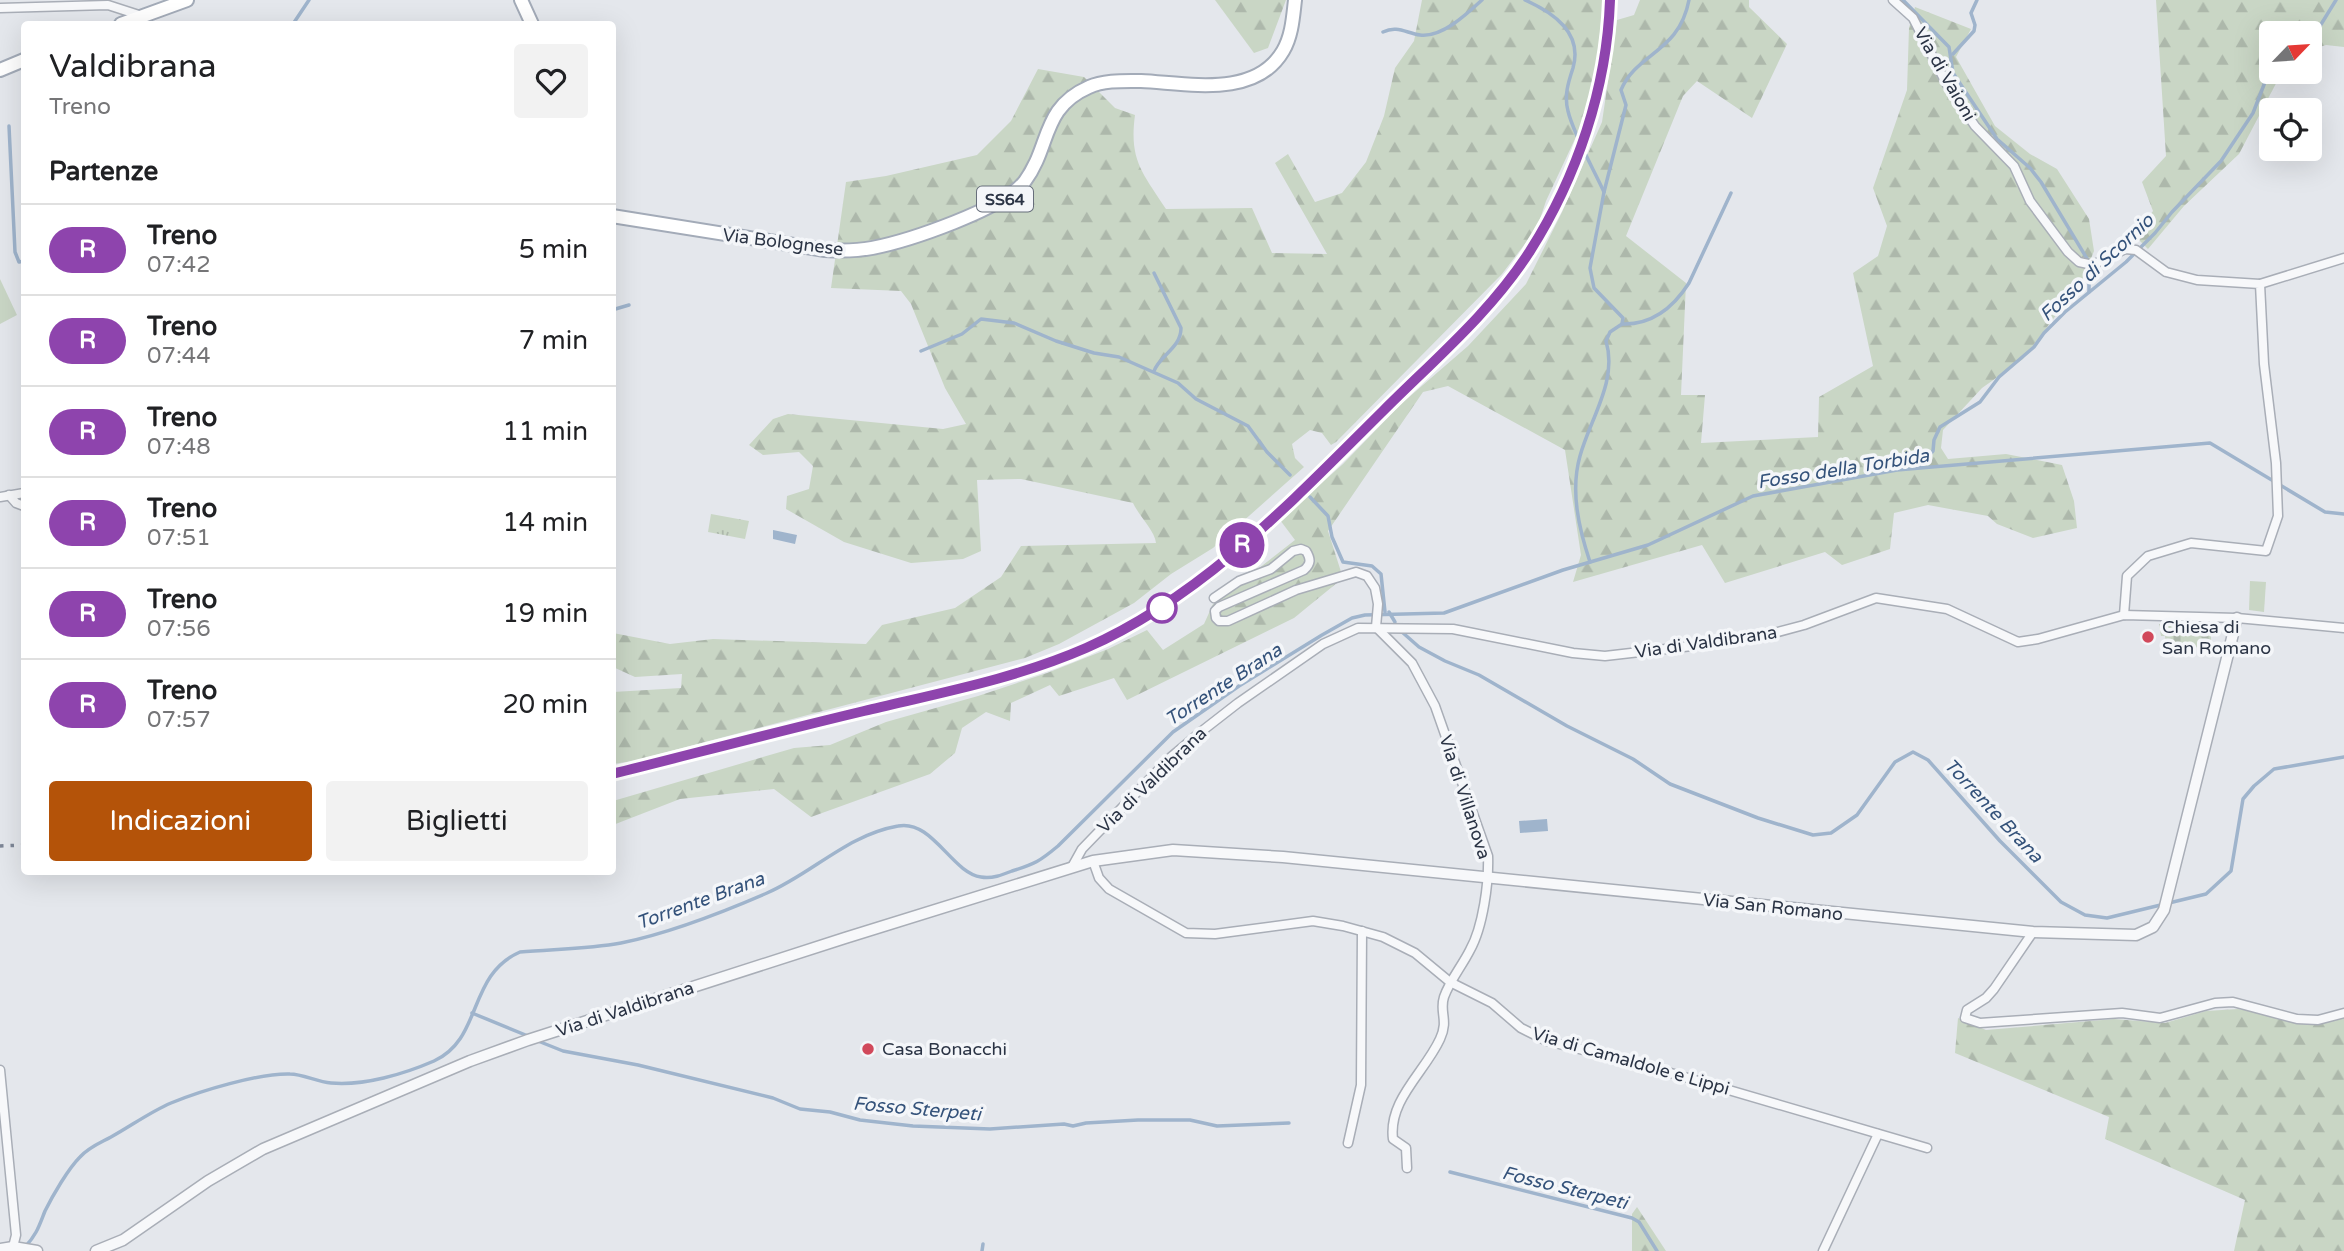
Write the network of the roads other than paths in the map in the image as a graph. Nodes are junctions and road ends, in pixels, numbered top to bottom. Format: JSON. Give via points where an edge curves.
{"nodes":[{"id":1,"x":187,"y":0,"type":"edge"},
{"id":2,"x":521,"y":0,"type":"edge"},
{"id":3,"x":1295,"y":0,"type":"edge"},
{"id":4,"x":1894,"y":0,"type":"edge"},
{"id":5,"x":0,"y":8,"type":"edge"},
{"id":6,"x":143,"y":16,"type":"junction"},
{"id":7,"x":129,"y":21,"type":"edge"},
{"id":8,"x":531,"y":21,"type":"edge"},
{"id":9,"x":21,"y":61,"type":"edge"},
{"id":10,"x":0,"y":69,"type":"edge"},
{"id":11,"x":616,"y":217,"type":"edge"},
{"id":12,"x":2344,"y":258,"type":"edge"},
{"id":13,"x":2260,"y":285,"type":"junction"},
{"id":14,"x":5,"y":496,"type":"edge"},
{"id":15,"x":21,"y":505,"type":"edge"},
{"id":16,"x":1214,"y":598,"type":"dead end"},
{"id":17,"x":2124,"y":615,"type":"junction"},
{"id":18,"x":2237,"y":618,"type":"junction"},
{"id":19,"x":2341,"y":626,"type":"edge"},
{"id":20,"x":1376,"y":627,"type":"junction"},
{"id":21,"x":1093,"y":861,"type":"junction"},
{"id":22,"x":1072,"y":867,"type":"junction"},
{"id":23,"x":1489,"y":878,"type":"junction"},
{"id":24,"x":1362,"y":931,"type":"junction"},
{"id":25,"x":2033,"y":932,"type":"junction"},
{"id":26,"x":1450,"y":982,"type":"junction"},
{"id":27,"x":2344,"y":1013,"type":"edge"},
{"id":28,"x":0,"y":1070,"type":"edge"},
{"id":29,"x":1878,"y":1134,"type":"junction"},
{"id":30,"x":1348,"y":1143,"type":"dead end"},
{"id":31,"x":1927,"y":1148,"type":"dead end"},
{"id":32,"x":1407,"y":1168,"type":"dead end"},
{"id":33,"x":15,"y":1247,"type":"junction"},
{"id":34,"x":0,"y":1249,"type":"edge"},
{"id":35,"x":37,"y":1251,"type":"edge"},
{"id":36,"x":96,"y":1251,"type":"edge"},
{"id":37,"x":1823,"y":1251,"type":"edge"}],
"edges":[{"from":1,"to":6,"type":"main road"},
{"from":2,"to":8,"type":"main road"},
{"from":3,"to":11,"type":"main road","name":"Via Bolognese","number":"SS64","via":[[1283,52],[1261,74],[1216,85],[1134,81],[1091,86],[1069,99],[1055,115],[1032,170],[1017,190],[969,215],[892,243],[825,250]]},
{"from":4,"to":13,"type":"street","name":"Via di Vaioni","via":[[1913,18],[1946,83],[1975,126],[2014,166],[2030,201],[2079,262],[2093,265],[2136,250],[2166,272],[2197,280]]},
{"from":5,"to":6,"type":"street","via":[[108,5]]},
{"from":6,"to":7,"type":"main road"},
{"from":9,"to":10,"type":"main road"},
{"from":12,"to":13,"type":"street","name":"Via di Vaioni"},
{"from":13,"to":17,"type":"street","via":[[2278,516],[2266,551],[2191,542],[2148,556],[2127,576]]},
{"from":14,"to":15,"type":"street"},
{"from":16,"to":20,"type":"street","via":[[1301,549],[1310,559],[1304,570],[1219,607],[1216,618],[1228,621],[1349,572],[1367,576],[1375,588]]},
{"from":17,"to":18,"type":"street","name":"Via di Valdibrana"},
{"from":17,"to":20,"type":"street","name":"Via di Valdibrana","via":[[2018,642],[1947,609],[1876,598],[1774,633],[1599,656],[1453,629]]},
{"from":18,"to":19,"type":"street","name":"Via di Valdibrana"},
{"from":18,"to":25,"type":"street","name":"Via San Romano","via":[[2164,909],[2153,927],[2136,935]]},
{"from":20,"to":22,"type":"street","name":"Via di Valdibrana","via":[[1358,628],[1323,644],[1211,724],[1171,757],[1085,845]]},
{"from":20,"to":23,"type":"street","name":"Via di Villanova","via":[[1412,663],[1435,705],[1488,856]]},
{"from":21,"to":22,"type":"street","name":"Via San Romano"},
{"from":21,"to":23,"type":"street","name":"Via San Romano","via":[[1151,852],[1201,851]]},
{"from":21,"to":24,"type":"street","name":"Via di Camaldole e Lippi","via":[[1109,889],[1186,933],[1215,934],[1313,921]]},
{"from":22,"to":36,"type":"street","name":"Via di Valdibrana","via":[[485,1055],[263,1149],[123,1240]]},
{"from":23,"to":25,"type":"street","name":"Via San Romano"},
{"from":23,"to":26,"type":"street","name":"Via di Villanova","via":[[1472,948]]},
{"from":24,"to":26,"type":"street","name":"Via di Camaldole e Lippi","via":[[1401,945]]},
{"from":24,"to":30,"type":"street","via":[[1361,1085]]},
{"from":25,"to":27,"type":"street","via":[[1994,989],[1967,1010],[1965,1018],[1980,1023],[2122,1013],[2160,1018],[2233,1002],[2297,1019],[2318,1020]]},
{"from":26,"to":29,"type":"street","name":"Via di Camaldole e Lippi","via":[[1492,1003],[1521,1028],[1547,1041]]},
{"from":26,"to":32,"type":"street","name":"Via di Villanova","via":[[1442,1004],[1442,1035],[1394,1116],[1393,1139],[1406,1148]]},
{"from":28,"to":33,"type":"street"},
{"from":29,"to":31,"type":"street","name":"Via di Camaldole e Lippi"},
{"from":29,"to":37,"type":"street"},
{"from":33,"to":34,"type":"street"},
{"from":33,"to":35,"type":"street"}]}
